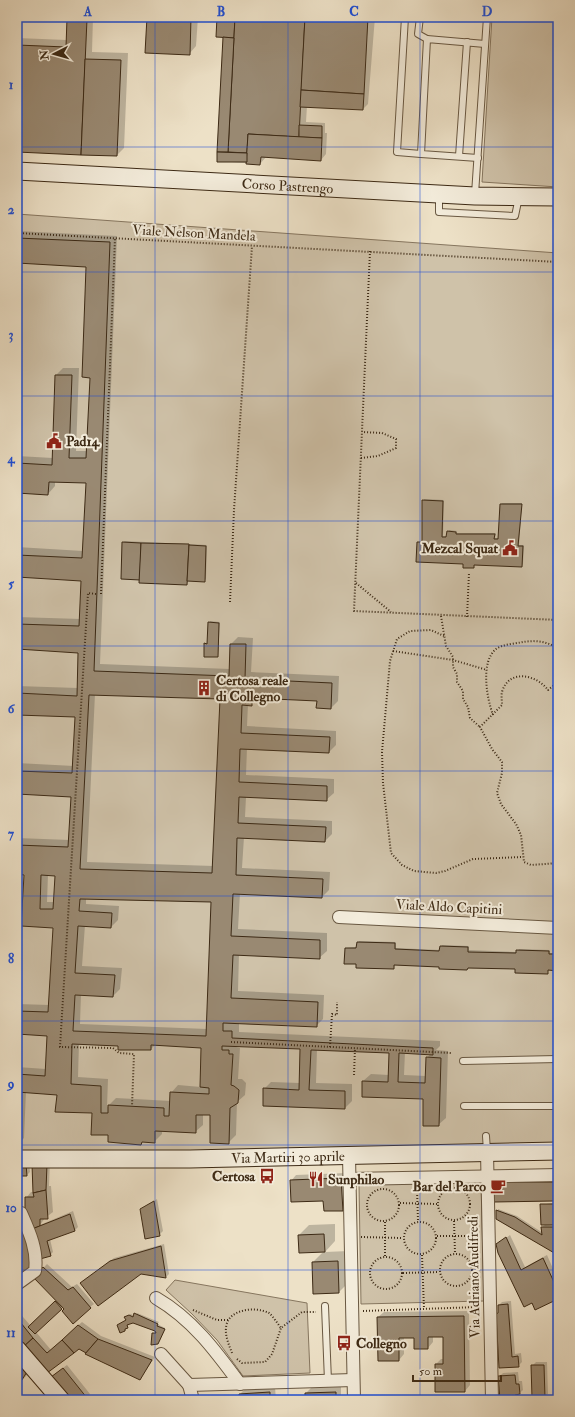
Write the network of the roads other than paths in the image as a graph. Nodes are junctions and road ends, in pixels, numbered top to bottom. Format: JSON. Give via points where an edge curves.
{"nodes":[{"id":1,"x":405,"y":17,"type":"edge"},
{"id":2,"x":420,"y":17,"type":"edge"},
{"id":3,"x":487,"y":17,"type":"edge"},
{"id":4,"x":427,"y":39,"type":"junction"},
{"id":5,"x":467,"y":42,"type":"junction"},
{"id":6,"x":485,"y":44,"type":"junction"},
{"id":7,"x":421,"y":154,"type":"junction"},
{"id":8,"x":459,"y":156,"type":"junction"},
{"id":9,"x":478,"y":158,"type":"junction"},
{"id":10,"x":17,"y":171,"type":"edge"},
{"id":11,"x":440,"y":194,"type":"junction"},
{"id":12,"x":475,"y":196,"type":"junction"},
{"id":13,"x":519,"y":196,"type":"junction"},
{"id":14,"x":558,"y":197,"type":"edge"},
{"id":15,"x":339,"y":917,"type":"dead end"},
{"id":16,"x":558,"y":928,"type":"edge"},
{"id":17,"x":558,"y":1059,"type":"edge"},
{"id":18,"x":463,"y":1061,"type":"dead end"},
{"id":19,"x":464,"y":1106,"type":"dead end"},
{"id":20,"x":558,"y":1106,"type":"edge"},
{"id":21,"x":487,"y":1144,"type":"junction"},
{"id":22,"x":558,"y":1151,"type":"edge"},
{"id":23,"x":349,"y":1156,"type":"junction"},
{"id":24,"x":17,"y":1159,"type":"edge"},
{"id":25,"x":558,"y":1175,"type":"edge"},
{"id":26,"x":487,"y":1177,"type":"junction"},
{"id":27,"x":349,"y":1179,"type":"junction"},
{"id":28,"x":17,"y":1214,"type":"edge"},
{"id":29,"x":17,"y":1284,"type":"edge"},
{"id":30,"x":156,"y":1298,"type":"dead end"},
{"id":31,"x":325,"y":1309,"type":"road end"},
{"id":32,"x":17,"y":1349,"type":"edge"},
{"id":33,"x":161,"y":1354,"type":"dead end"},
{"id":34,"x":353,"y":1380,"type":"junction"},
{"id":35,"x":328,"y":1381,"type":"junction"},
{"id":36,"x":240,"y":1384,"type":"junction"},
{"id":37,"x":189,"y":1385,"type":"junction"},
{"id":38,"x":62,"y":1400,"type":"edge"},
{"id":39,"x":193,"y":1400,"type":"edge"},
{"id":40,"x":354,"y":1400,"type":"edge"},
{"id":41,"x":492,"y":1400,"type":"edge"}],
"edges":[{"from":1,"to":7,"type":"lane","via":[[397,152]]},
{"from":2,"to":4,"type":"lane","via":[[418,34]]},
{"from":3,"to":6,"type":"lane"},
{"from":4,"to":5,"type":"lane"},
{"from":4,"to":7,"type":"lane"},
{"from":5,"to":6,"type":"lane"},
{"from":5,"to":8,"type":"lane"},
{"from":6,"to":9,"type":"lane"},
{"from":7,"to":8,"type":"lane"},
{"from":8,"to":9,"type":"lane"},
{"from":9,"to":12,"type":"lane"},
{"from":10,"to":11,"type":"street","name":"Corso Pastrengo"},
{"from":11,"to":12,"type":"street","name":"Corso Pastrengo"},
{"from":11,"to":13,"type":"lane","via":[[439,212],[515,216]]},
{"from":12,"to":13,"type":"street","name":"Corso Pastrengo"},
{"from":13,"to":14,"type":"street","name":"Corso Pastrengo"},
{"from":15,"to":16,"type":"street","name":"Viale Aldo Capitini"},
{"from":17,"to":18,"type":"lane"},
{"from":19,"to":20,"type":"lane"},
{"from":21,"to":22,"type":"street","name":"Via Martiri 30 aprile"},
{"from":21,"to":23,"type":"street","name":"Via Martiri 30 aprile"},
{"from":21,"to":26,"type":"street","name":"Via Adriano Audifredi"},
{"from":23,"to":24,"type":"street","name":"Via Martiri 30 aprile"},
{"from":23,"to":27,"type":"street"},
{"from":25,"to":26,"type":"street","name":"Via Martiri 30 aprile"},
{"from":26,"to":27,"type":"street","name":"Via Martiri 30 aprile"},
{"from":26,"to":41,"type":"street","name":"Via Adriano Audifredi"},
{"from":27,"to":34,"type":"street"},
{"from":28,"to":29,"type":"street","via":[[20,1213],[31,1235],[36,1262],[35,1270]]},
{"from":30,"to":36,"type":"street","via":[[184,1318],[217,1352]]},
{"from":31,"to":35,"type":"lane"},
{"from":32,"to":38,"type":"street"},
{"from":33,"to":37,"type":"street"},
{"from":34,"to":35,"type":"street"},
{"from":34,"to":40,"type":"street"},
{"from":35,"to":36,"type":"street"},
{"from":36,"to":37,"type":"street"},
{"from":37,"to":39,"type":"street"}]}
